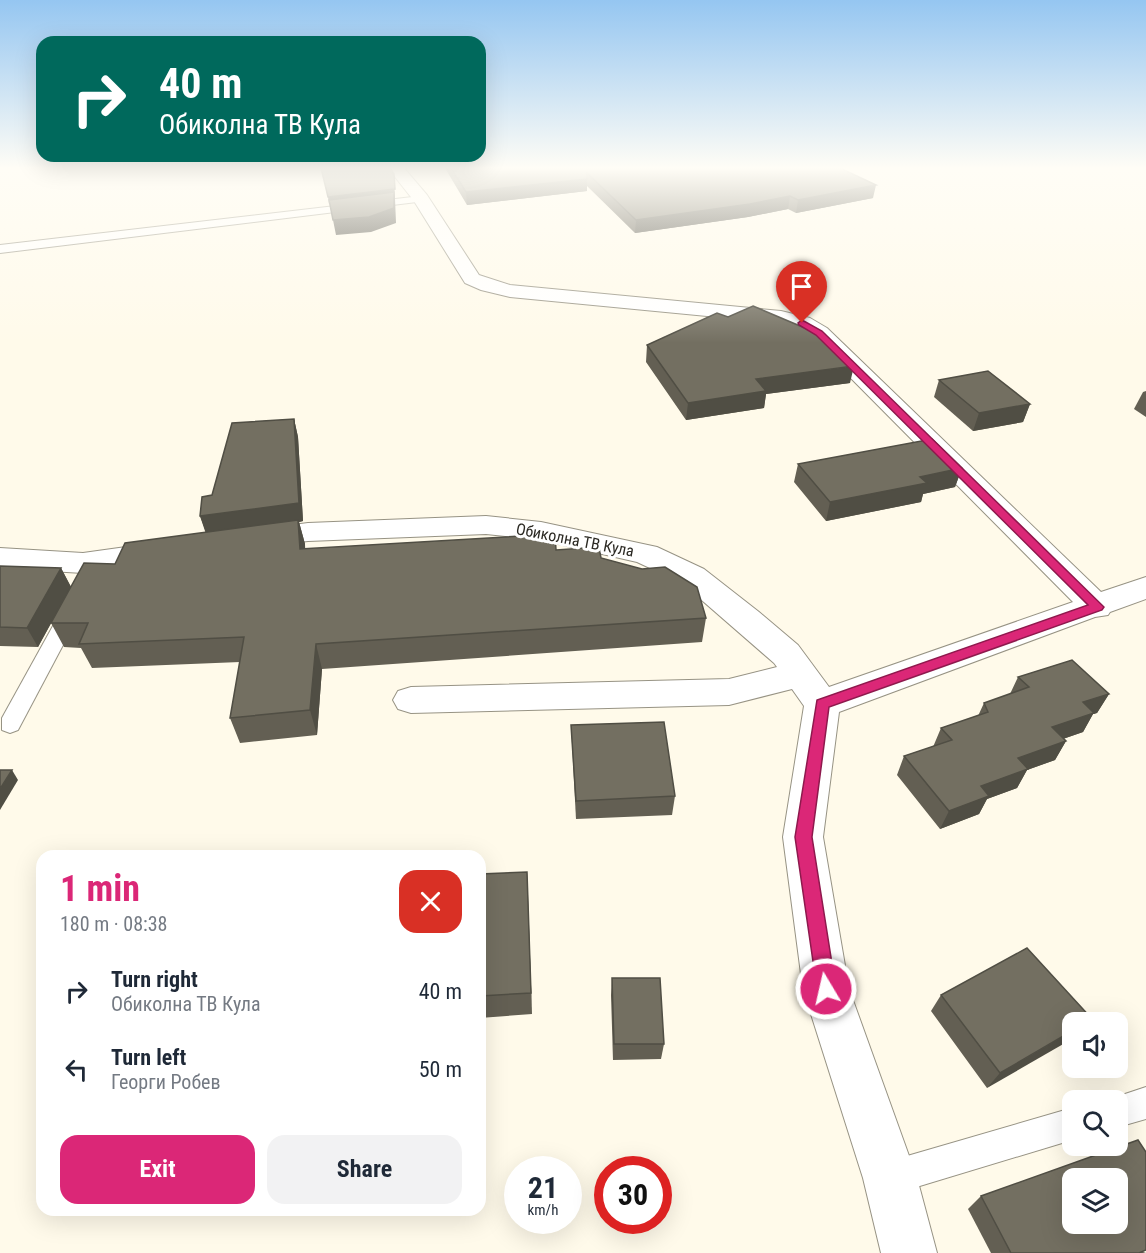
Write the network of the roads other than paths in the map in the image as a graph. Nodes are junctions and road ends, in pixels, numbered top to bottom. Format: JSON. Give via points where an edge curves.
{"nodes":[{"id":1,"x":190,"y":226,"type":"edge"},
{"id":2,"x":439,"y":226,"type":"edge"},
{"id":3,"x":0,"y":249,"type":"edge"},
{"id":4,"x":225,"y":543,"type":"edge"},
{"id":5,"x":189,"y":548,"type":"edge"},
{"id":6,"x":0,"y":558,"type":"edge"},
{"id":7,"x":83,"y":579,"type":"junction"},
{"id":8,"x":1146,"y":588,"type":"edge"},
{"id":9,"x":1097,"y":607,"type":"junction"},
{"id":10,"x":811,"y":689,"type":"junction"},
{"id":11,"x":411,"y":700,"type":"dead end"},
{"id":12,"x":10,"y":724,"type":"dead end"},
{"id":13,"x":1146,"y":1103,"type":"edge"},
{"id":14,"x":1128,"y":1108,"type":"edge"},
{"id":15,"x":1062,"y":1127,"type":"edge"},
{"id":16,"x":890,"y":1178,"type":"junction"},
{"id":17,"x":909,"y":1253,"type":"edge"}],
"edges":[{"from":1,"to":3,"type":"lane"},
{"from":2,"to":9,"type":"street","via":[[472,279],[488,286],[781,317],[802,323],[819,333]]},
{"from":4,"to":10,"type":"street","name":"Обиколна ТВ Кула","via":[[308,531],[486,525],[594,540],[646,554],[693,576],[786,654]]},
{"from":5,"to":7,"type":"street"},
{"from":6,"to":7,"type":"street"},
{"from":7,"to":12,"type":"lane"},
{"from":8,"to":9,"type":"street"},
{"from":9,"to":10,"type":"street"},
{"from":10,"to":11,"type":"street"},
{"from":10,"to":16,"type":"street","via":[[803,837],[826,989]]},
{"from":13,"to":14,"type":"lane"},
{"from":15,"to":16,"type":"lane"},
{"from":16,"to":17,"type":"street"}]}
